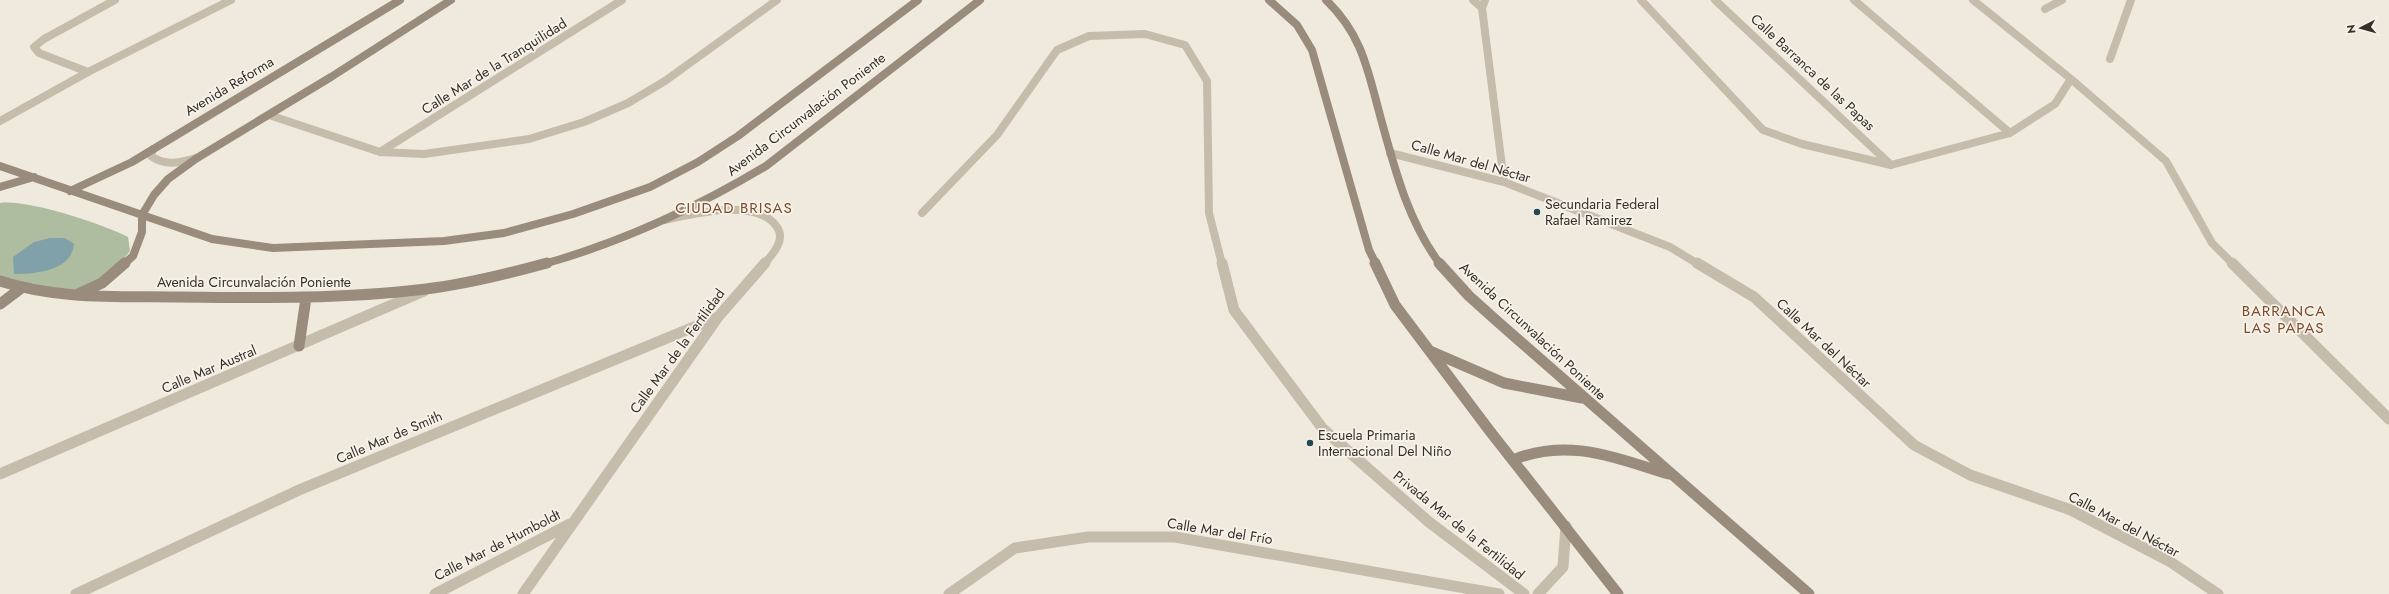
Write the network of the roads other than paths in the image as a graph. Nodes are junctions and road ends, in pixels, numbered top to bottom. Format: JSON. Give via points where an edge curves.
{"nodes":[{"id":1,"x":115,"y":0,"type":"edge"},
{"id":2,"x":231,"y":0,"type":"edge"},
{"id":3,"x":400,"y":0,"type":"edge"},
{"id":4,"x":451,"y":0,"type":"edge"},
{"id":5,"x":622,"y":0,"type":"edge"},
{"id":6,"x":777,"y":0,"type":"edge"},
{"id":7,"x":918,"y":0,"type":"edge"},
{"id":8,"x":980,"y":0,"type":"edge"},
{"id":9,"x":1269,"y":0,"type":"edge"},
{"id":10,"x":1326,"y":0,"type":"edge"},
{"id":11,"x":1473,"y":0,"type":"edge"},
{"id":12,"x":1641,"y":0,"type":"edge"},
{"id":13,"x":1716,"y":0,"type":"edge"},
{"id":14,"x":1854,"y":0,"type":"edge"},
{"id":15,"x":1972,"y":0,"type":"edge"},
{"id":16,"x":2062,"y":0,"type":"edge"},
{"id":17,"x":2131,"y":0,"type":"edge"},
{"id":18,"x":1483,"y":4,"type":"edge"},
{"id":19,"x":2046,"y":9,"type":"dead end"},
{"id":20,"x":2110,"y":60,"type":"dead end"},
{"id":21,"x":88,"y":72,"type":"junction"},
{"id":22,"x":2071,"y":79,"type":"junction"},
{"id":23,"x":269,"y":115,"type":"junction"},
{"id":24,"x":0,"y":121,"type":"edge"},
{"id":25,"x":2010,"y":133,"type":"junction"},
{"id":26,"x":153,"y":149,"type":"junction"},
{"id":27,"x":380,"y":152,"type":"junction"},
{"id":28,"x":1390,"y":153,"type":"junction"},
{"id":29,"x":198,"y":158,"type":"junction"},
{"id":30,"x":1891,"y":165,"type":"junction"},
{"id":31,"x":0,"y":166,"type":"edge"},
{"id":32,"x":34,"y":177,"type":"junction"},
{"id":33,"x":1504,"y":182,"type":"junction"},
{"id":34,"x":0,"y":187,"type":"edge"},
{"id":35,"x":70,"y":191,"type":"junction"},
{"id":36,"x":922,"y":213,"type":"dead end"},
{"id":37,"x":142,"y":215,"type":"junction"},
{"id":38,"x":662,"y":221,"type":"junction"},
{"id":39,"x":0,"y":281,"type":"edge"},
{"id":40,"x":20,"y":289,"type":"junction"},
{"id":41,"x":429,"y":289,"type":"junction"},
{"id":42,"x":75,"y":295,"type":"junction"},
{"id":43,"x":306,"y":298,"type":"junction"},
{"id":44,"x":0,"y":304,"type":"edge"},
{"id":45,"x":718,"y":317,"type":"junction"},
{"id":46,"x":299,"y":346,"type":"junction"},
{"id":47,"x":1430,"y":351,"type":"junction"},
{"id":48,"x":1584,"y":399,"type":"junction"},
{"id":49,"x":2389,"y":419,"type":"edge"},
{"id":50,"x":1513,"y":460,"type":"junction"},
{"id":51,"x":0,"y":474,"type":"edge"},
{"id":52,"x":1673,"y":475,"type":"junction"},
{"id":53,"x":572,"y":523,"type":"junction"},
{"id":54,"x":1566,"y":526,"type":"junction"},
{"id":55,"x":954,"y":592,"type":"edge"},
{"id":56,"x":76,"y":594,"type":"edge"},
{"id":57,"x":435,"y":594,"type":"edge"},
{"id":58,"x":523,"y":594,"type":"edge"},
{"id":59,"x":1499,"y":594,"type":"edge"},
{"id":60,"x":1524,"y":594,"type":"edge"},
{"id":61,"x":1538,"y":594,"type":"edge"},
{"id":62,"x":1618,"y":594,"type":"edge"},
{"id":63,"x":1809,"y":594,"type":"edge"},
{"id":64,"x":2218,"y":594,"type":"edge"}],
"edges":[{"from":1,"to":21,"type":"street","via":[[34,47],[39,53]]},
{"from":2,"to":21,"type":"street"},
{"from":3,"to":26,"type":"main road","name":"Avenida Reforma"},
{"from":4,"to":23,"type":"main road"},
{"from":5,"to":27,"type":"street","name":"Calle Mar de la Tranquilidad"},
{"from":6,"to":27,"type":"street","via":[[665,80],[628,103],[584,122],[529,138],[472,149],[424,154]]},
{"from":7,"to":37,"type":"main road","name":"Avenida Circunvalación Poniente","via":[[738,136],[698,162],[650,187],[573,214],[504,233],[444,241],[273,248],[212,239]]},
{"from":8,"to":38,"type":"main road","name":"Avenida Circunvalación Poniente","via":[[766,166],[731,189]]},
{"from":9,"to":47,"type":"main road","via":[[1300,26],[1313,51],[1369,250],[1395,305]]},
{"from":10,"to":28,"type":"main road","name":"Avenida Circunvalación Poniente","via":[[1344,15],[1358,37]]},
{"from":11,"to":18,"type":"street"},
{"from":12,"to":30,"type":"street","via":[[1763,130],[1802,144]]},
{"from":13,"to":30,"type":"street","name":"Calle Barranca de las Papas"},
{"from":14,"to":25,"type":"street"},
{"from":15,"to":22,"type":"street"},
{"from":16,"to":19,"type":"street"},
{"from":17,"to":20,"type":"street"},
{"from":18,"to":33,"type":"street"},
{"from":21,"to":24,"type":"street"},
{"from":22,"to":25,"type":"street","via":[[2055,104]]},
{"from":22,"to":49,"type":"street","via":[[2166,161],[2212,243]]},
{"from":23,"to":27,"type":"street"},
{"from":23,"to":29,"type":"main road"},
{"from":25,"to":30,"type":"street"},
{"from":26,"to":29,"type":"street","via":[[151,156],[162,162],[181,162]]},
{"from":26,"to":35,"type":"main road","name":"Avenida Reforma","via":[[114,171]]},
{"from":28,"to":33,"type":"street","name":"Calle Mar del Néctar"},
{"from":28,"to":48,"type":"main road","name":"Avenida Circunvalación Poniente","via":[[1415,224],[1443,267],[1490,315]]},
{"from":29,"to":37,"type":"main road","via":[[168,179]]},
{"from":31,"to":32,"type":"main road","name":"Avenida Circunvalación Poniente"},
{"from":32,"to":34,"type":"main road"},
{"from":32,"to":35,"type":"main road","name":"Avenida Circunvalación Poniente"},
{"from":33,"to":64,"type":"street","name":"Calle Mar del Néctar","via":[[1670,247],[1754,298],[1914,445],[1970,475],[2072,510],[2169,561]]},
{"from":35,"to":37,"type":"main road","name":"Avenida Circunvalación Poniente"},
{"from":36,"to":60,"type":"street","name":"Privada Mar de la Fertilidad","via":[[997,135],[1056,50],[1089,36],[1144,34],[1185,45],[1207,81],[1209,213],[1234,310],[1323,429],[1429,522]]},
{"from":37,"to":42,"type":"main road","via":[[142,232],[133,256],[102,283]]},
{"from":38,"to":41,"type":"main road","name":"Avenida Circunvalación Poniente","via":[[571,255],[501,275]]},
{"from":38,"to":45,"type":"street","name":"Calle Mar de la Fertilidad","via":[[729,209],[767,215],[777,225],[781,237],[778,248]]},
{"from":39,"to":40,"type":"main road","name":"Avenida Circunvalación Poniente"},
{"from":40,"to":42,"type":"main road","name":"Avenida Circunvalación Poniente"},
{"from":40,"to":44,"type":"main road"},
{"from":41,"to":43,"type":"main road","name":"Avenida Circunvalación Poniente"},
{"from":41,"to":46,"type":"street","name":"Calle Mar Austral"},
{"from":42,"to":43,"type":"main road","name":"Avenida Circunvalación Poniente"},
{"from":43,"to":46,"type":"main road"},
{"from":45,"to":53,"type":"street","name":"Calle Mar de la Fertilidad"},
{"from":45,"to":56,"type":"street","name":"Calle Mar de Smith","via":[[299,490]]},
{"from":46,"to":51,"type":"street","name":"Calle Mar Austral"},
{"from":47,"to":48,"type":"main road","via":[[1504,383]]},
{"from":47,"to":50,"type":"main road"},
{"from":48,"to":52,"type":"main road","name":"Avenida Circunvalación Poniente"},
{"from":50,"to":52,"type":"main road","via":[[1547,448],[1571,449],[1597,453]]},
{"from":50,"to":54,"type":"main road"},
{"from":52,"to":63,"type":"main road","name":"Avenida Circunvalación Poniente"},
{"from":53,"to":57,"type":"street","name":"Calle Mar de Humboldt"},
{"from":53,"to":58,"type":"street","name":"Calle Mar de la Fertilidad"},
{"from":54,"to":61,"type":"street","via":[[1563,567]]},
{"from":54,"to":62,"type":"main road"},
{"from":55,"to":59,"type":"street","name":"Calle Mar del Frío","via":[[1015,548],[1088,537],[1175,537]]}]}
